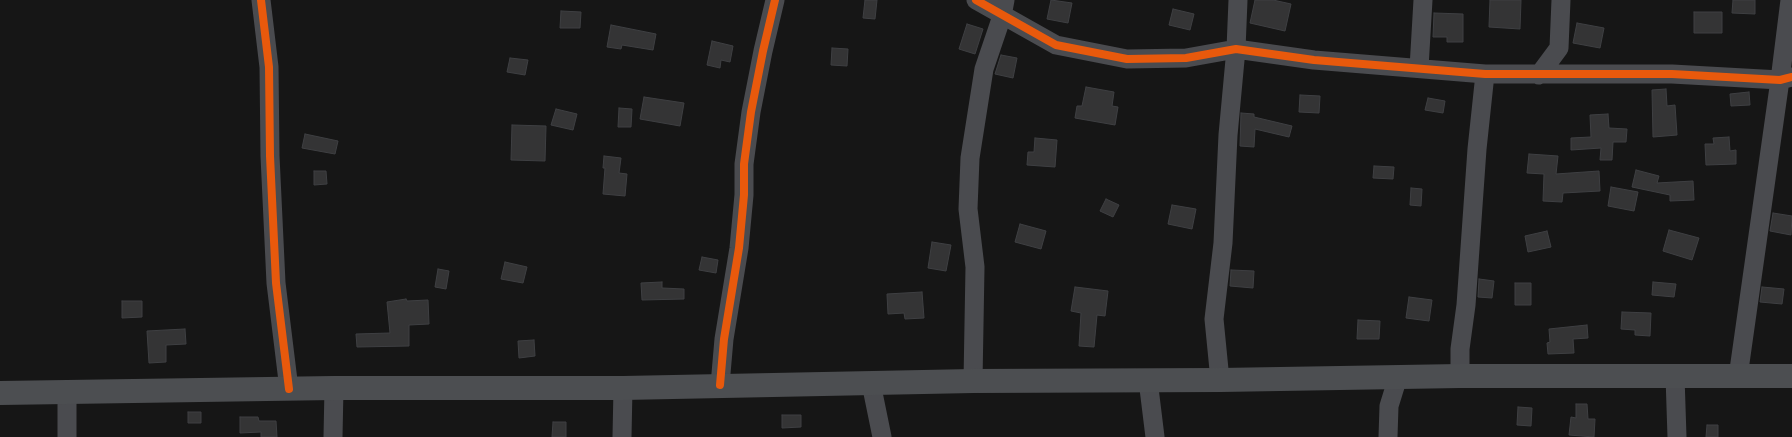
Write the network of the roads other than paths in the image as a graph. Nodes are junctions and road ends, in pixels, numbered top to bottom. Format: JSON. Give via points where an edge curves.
{"nodes":[{"id":1,"x":262,"y":0,"type":"edge"},
{"id":2,"x":775,"y":0,"type":"edge"},
{"id":3,"x":976,"y":0,"type":"edge"},
{"id":4,"x":1238,"y":0,"type":"edge"},
{"id":5,"x":1423,"y":0,"type":"edge"},
{"id":6,"x":1562,"y":0,"type":"edge"},
{"id":7,"x":1790,"y":0,"type":"edge"},
{"id":8,"x":1004,"y":8,"type":"edge"},
{"id":9,"x":1236,"y":48,"type":"junction"},
{"id":10,"x":1419,"y":68,"type":"junction"},
{"id":11,"x":1485,"y":74,"type":"junction"},
{"id":12,"x":1539,"y":75,"type":"junction"},
{"id":13,"x":1786,"y":79,"type":"edge"},
{"id":14,"x":1460,"y":376,"type":"junction"},
{"id":15,"x":1676,"y":376,"type":"junction"},
{"id":16,"x":1792,"y":376,"type":"edge"},
{"id":17,"x":1398,"y":377,"type":"junction"},
{"id":18,"x":1738,"y":377,"type":"junction"},
{"id":19,"x":1148,"y":380,"type":"junction"},
{"id":20,"x":1220,"y":380,"type":"junction"},
{"id":21,"x":973,"y":381,"type":"junction"},
{"id":22,"x":871,"y":383,"type":"junction"},
{"id":23,"x":720,"y":385,"type":"junction"},
{"id":24,"x":334,"y":388,"type":"junction"},
{"id":25,"x":623,"y":388,"type":"junction"},
{"id":26,"x":289,"y":389,"type":"junction"},
{"id":27,"x":66,"y":392,"type":"junction"},
{"id":28,"x":0,"y":394,"type":"edge"},
{"id":29,"x":67,"y":437,"type":"edge"},
{"id":30,"x":333,"y":437,"type":"edge"},
{"id":31,"x":622,"y":437,"type":"edge"},
{"id":32,"x":882,"y":437,"type":"edge"},
{"id":33,"x":1155,"y":437,"type":"edge"},
{"id":34,"x":1388,"y":437,"type":"edge"},
{"id":35,"x":1677,"y":437,"type":"edge"}],
"edges":[{"from":1,"to":26,"type":"street","via":[[269,67],[276,283]]},
{"from":2,"to":23,"type":"street","via":[[751,112],[739,248]]},
{"from":3,"to":8,"type":"street"},
{"from":4,"to":9,"type":"street"},
{"from":5,"to":10,"type":"street"},
{"from":6,"to":12,"type":"street","via":[[1559,48]]},
{"from":7,"to":13,"type":"street"},
{"from":8,"to":9,"type":"street","via":[[1056,45],[1127,59],[1186,58]]},
{"from":8,"to":21,"type":"street","via":[[984,69],[970,158],[968,209],[974,267]]},
{"from":9,"to":10,"type":"street","via":[[1314,60]]},
{"from":9,"to":20,"type":"street","via":[[1223,243],[1214,319]]},
{"from":10,"to":11,"type":"street"},
{"from":11,"to":12,"type":"street"},
{"from":11,"to":14,"type":"street"},
{"from":12,"to":13,"type":"street","via":[[1672,74]]},
{"from":13,"to":18,"type":"street"},
{"from":14,"to":15,"type":"main road"},
{"from":14,"to":17,"type":"main road"},
{"from":15,"to":18,"type":"main road"},
{"from":15,"to":35,"type":"street"},
{"from":16,"to":18,"type":"main road"},
{"from":17,"to":20,"type":"main road"},
{"from":17,"to":34,"type":"street","via":[[1390,406]]},
{"from":19,"to":20,"type":"main road"},
{"from":19,"to":21,"type":"main road"},
{"from":19,"to":33,"type":"street"},
{"from":21,"to":22,"type":"main road"},
{"from":22,"to":23,"type":"main road"},
{"from":22,"to":32,"type":"street"},
{"from":23,"to":25,"type":"main road"},
{"from":24,"to":25,"type":"main road"},
{"from":24,"to":26,"type":"main road"},
{"from":24,"to":30,"type":"street"},
{"from":25,"to":31,"type":"street"},
{"from":26,"to":27,"type":"main road"},
{"from":27,"to":28,"type":"main road"},
{"from":27,"to":29,"type":"street"}]}
